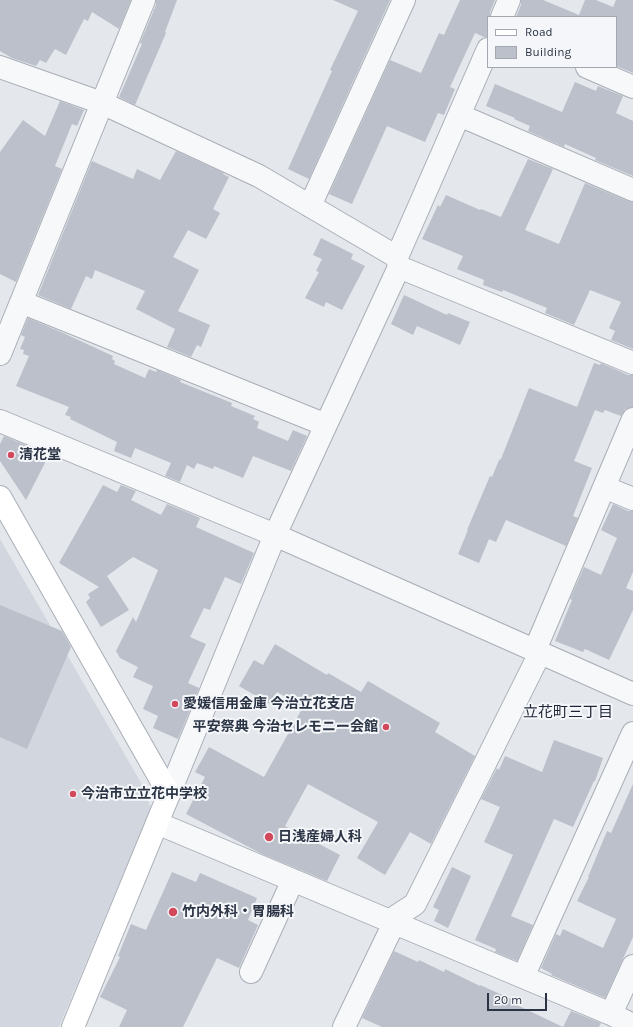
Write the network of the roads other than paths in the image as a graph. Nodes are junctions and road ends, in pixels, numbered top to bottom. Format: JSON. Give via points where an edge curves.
{"nodes":[{"id":1,"x":144,"y":0,"type":"edge"},
{"id":2,"x":404,"y":0,"type":"edge"},
{"id":3,"x":509,"y":0,"type":"edge"},
{"id":4,"x":502,"y":16,"type":"edge"},
{"id":5,"x":487,"y":51,"type":"edge"},
{"id":6,"x":0,"y":67,"type":"edge"},
{"id":7,"x":589,"y":68,"type":"edge"},
{"id":8,"x":633,"y":88,"type":"edge"},
{"id":9,"x":102,"y":103,"type":"junction"},
{"id":10,"x":459,"y":115,"type":"junction"},
{"id":11,"x":633,"y":190,"type":"edge"},
{"id":12,"x":310,"y":206,"type":"junction"},
{"id":13,"x":398,"y":262,"type":"junction"},
{"id":14,"x":21,"y":302,"type":"junction"},
{"id":15,"x":0,"y":354,"type":"edge"},
{"id":16,"x":633,"y":363,"type":"edge"},
{"id":17,"x":633,"y":419,"type":"edge"},
{"id":18,"x":0,"y":421,"type":"edge"},
{"id":19,"x":326,"y":424,"type":"junction"},
{"id":20,"x":604,"y":487,"type":"junction"},
{"id":21,"x":0,"y":497,"type":"edge"},
{"id":22,"x":633,"y":499,"type":"edge"},
{"id":23,"x":274,"y":535,"type":"junction"},
{"id":24,"x":538,"y":651,"type":"junction"},
{"id":25,"x":633,"y":694,"type":"edge"},
{"id":26,"x":633,"y":733,"type":"edge"},
{"id":27,"x":169,"y":794,"type":"junction"},
{"id":28,"x":157,"y":823,"type":"junction"},
{"id":29,"x":293,"y":880,"type":"junction"},
{"id":30,"x":391,"y":922,"type":"junction"},
{"id":31,"x":633,"y":966,"type":"edge"},
{"id":32,"x":251,"y":972,"type":"dead end"},
{"id":33,"x":523,"y":977,"type":"junction"},
{"id":34,"x":611,"y":1014,"type":"junction"},
{"id":35,"x":633,"y":1025,"type":"edge"},
{"id":36,"x":73,"y":1027,"type":"edge"},
{"id":37,"x":344,"y":1027,"type":"edge"}],
"edges":[{"from":1,"to":9,"type":"street"},
{"from":2,"to":12,"type":"street"},
{"from":3,"to":4,"type":"street"},
{"from":5,"to":10,"type":"street"},
{"from":6,"to":9,"type":"street"},
{"from":7,"to":8,"type":"street"},
{"from":9,"to":12,"type":"street","via":[[259,176]]},
{"from":9,"to":14,"type":"street"},
{"from":10,"to":11,"type":"street"},
{"from":10,"to":13,"type":"street"},
{"from":12,"to":13,"type":"street"},
{"from":13,"to":16,"type":"street"},
{"from":13,"to":19,"type":"street"},
{"from":14,"to":15,"type":"street"},
{"from":14,"to":19,"type":"street"},
{"from":17,"to":20,"type":"street"},
{"from":18,"to":23,"type":"street"},
{"from":19,"to":23,"type":"street"},
{"from":20,"to":22,"type":"street"},
{"from":20,"to":24,"type":"street"},
{"from":21,"to":27,"type":"street"},
{"from":23,"to":24,"type":"street"},
{"from":23,"to":27,"type":"street"},
{"from":24,"to":25,"type":"street"},
{"from":24,"to":30,"type":"street","via":[[415,904]]},
{"from":26,"to":33,"type":"street"},
{"from":27,"to":28,"type":"street"},
{"from":28,"to":29,"type":"street"},
{"from":28,"to":36,"type":"street"},
{"from":29,"to":30,"type":"street"},
{"from":29,"to":32,"type":"street"},
{"from":30,"to":33,"type":"street"},
{"from":30,"to":37,"type":"street"},
{"from":31,"to":34,"type":"street"},
{"from":33,"to":34,"type":"street"},
{"from":34,"to":35,"type":"street"}]}
